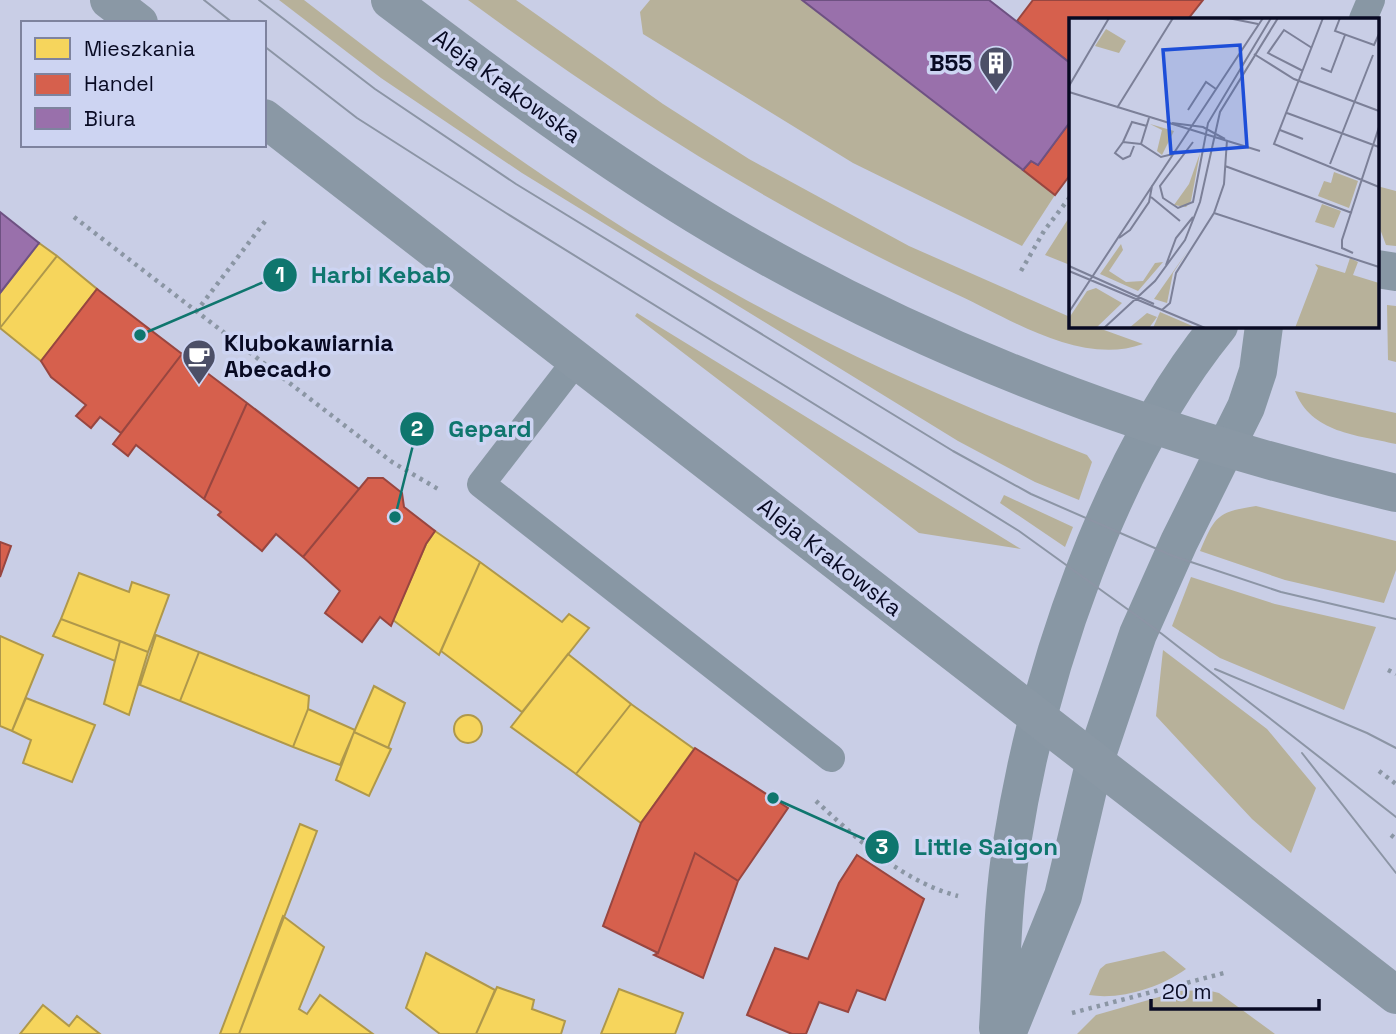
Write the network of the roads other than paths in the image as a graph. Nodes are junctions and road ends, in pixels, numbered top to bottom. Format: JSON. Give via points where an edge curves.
{"nodes":[{"id":1,"x":109,"y":0,"type":"edge"},
{"id":2,"x":390,"y":0,"type":"edge"},
{"id":3,"x":1371,"y":0,"type":"edge"},
{"id":4,"x":1363,"y":18,"type":"edge"},
{"id":5,"x":136,"y":21,"type":"edge"},
{"id":6,"x":266,"y":120,"type":"edge"},
{"id":7,"x":1378,"y":269,"type":"edge"},
{"id":8,"x":1396,"y":272,"type":"edge"},
{"id":9,"x":1218,"y":327,"type":"edge"},
{"id":10,"x":1264,"y":327,"type":"edge"},
{"id":11,"x":576,"y":360,"type":"junction"},
{"id":12,"x":1154,"y":423,"type":"junction"},
{"id":13,"x":1225,"y":447,"type":"junction"},
{"id":14,"x":1396,"y":494,"type":"edge"},
{"id":15,"x":1037,"y":718,"type":"junction"},
{"id":16,"x":831,"y":758,"type":"dead end"},
{"id":17,"x":1094,"y":764,"type":"junction"},
{"id":18,"x":1396,"y":995,"type":"edge"},
{"id":19,"x":998,"y":1034,"type":"edge"},
{"id":20,"x":1007,"y":1034,"type":"edge"}],
"edges":[{"from":1,"to":5,"type":"main road"},
{"from":2,"to":12,"type":"main road","name":"Aleja Krakowska","via":[[544,117],[717,228],[892,321],[1029,380]]},
{"from":3,"to":4,"type":"lane"},
{"from":6,"to":11,"type":"main road","name":"Aleja Krakowska"},
{"from":7,"to":8,"type":"street"},
{"from":9,"to":12,"type":"street","via":[[1175,384]]},
{"from":10,"to":13,"type":"street","via":[[1258,371]]},
{"from":11,"to":15,"type":"main road","name":"Aleja Krakowska"},
{"from":11,"to":16,"type":"lane","via":[[481,484]]},
{"from":12,"to":13,"type":"main road","name":"Aleja Krakowska"},
{"from":12,"to":15,"type":"street","via":[[1097,538]]},
{"from":13,"to":14,"type":"main road","name":"Aleja Krakowska"},
{"from":13,"to":17,"type":"street","via":[[1138,634]]},
{"from":15,"to":17,"type":"main road","name":"Aleja Krakowska"},
{"from":15,"to":19,"type":"street","via":[[1009,863]]},
{"from":17,"to":18,"type":"main road","name":"Aleja Krakowska"},
{"from":17,"to":20,"type":"street","via":[[1063,896]]}]}
